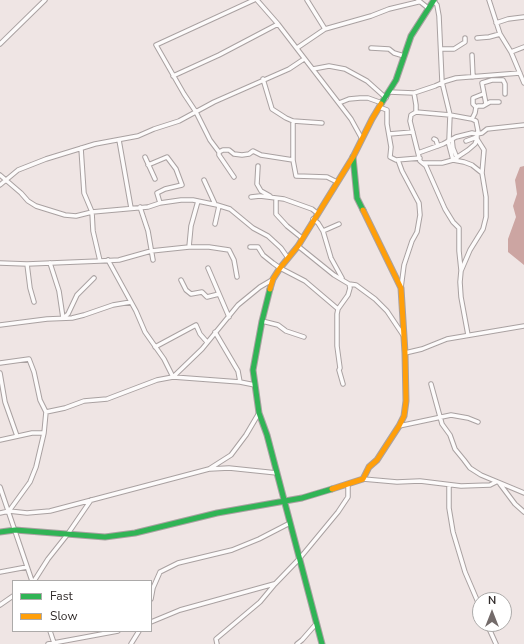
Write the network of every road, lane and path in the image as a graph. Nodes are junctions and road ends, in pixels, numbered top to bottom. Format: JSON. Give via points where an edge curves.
{"nodes":[{"id":1,"x":45,"y":0,"type":"edge"},
{"id":2,"x":256,"y":0,"type":"edge"},
{"id":3,"x":307,"y":0,"type":"edge"},
{"id":4,"x":434,"y":0,"type":"edge"},
{"id":5,"x":489,"y":0,"type":"edge"},
{"id":6,"x":418,"y":1,"type":"edge"},
{"id":7,"x":428,"y":8,"type":"junction"},
{"id":8,"x":524,"y":17,"type":"edge"},
{"id":9,"x":496,"y":23,"type":"junction"},
{"id":10,"x":278,"y":24,"type":"junction"},
{"id":11,"x":325,"y":29,"type":"junction"},
{"id":12,"x":500,"y":34,"type":"junction"},
{"id":13,"x":465,"y":38,"type":"dead end"},
{"id":14,"x":477,"y":38,"type":"dead end"},
{"id":15,"x":0,"y":44,"type":"edge"},
{"id":16,"x":524,"y":47,"type":"edge"},
{"id":17,"x":297,"y":48,"type":"junction"},
{"id":18,"x":371,"y":48,"type":"dead end"},
{"id":19,"x":441,"y":49,"type":"junction"},
{"id":20,"x":511,"y":52,"type":"junction"},
{"id":21,"x":472,"y":55,"type":"dead end"},
{"id":22,"x":404,"y":56,"type":"junction"},
{"id":23,"x":304,"y":59,"type":"junction"},
{"id":24,"x":313,"y":69,"type":"junction"},
{"id":25,"x":520,"y":73,"type":"junction"},
{"id":26,"x":173,"y":76,"type":"junction"},
{"id":27,"x":473,"y":77,"type":"junction"},
{"id":28,"x":263,"y":79,"type":"junction"},
{"id":29,"x":442,"y":82,"type":"junction"},
{"id":30,"x":524,"y":83,"type":"edge"},
{"id":31,"x":389,"y":92,"type":"junction"},
{"id":32,"x":414,"y":93,"type":"junction"},
{"id":33,"x":483,"y":94,"type":"junction"},
{"id":34,"x":505,"y":94,"type":"dead end"},
{"id":35,"x":386,"y":98,"type":"junction"},
{"id":36,"x":499,"y":102,"type":"dead end"},
{"id":37,"x":339,"y":103,"type":"junction"},
{"id":38,"x":486,"y":104,"type":"junction"},
{"id":39,"x":381,"y":105,"type":"junction"},
{"id":40,"x":476,"y":107,"type":"junction"},
{"id":41,"x":196,"y":112,"type":"junction"},
{"id":42,"x":416,"y":112,"type":"junction"},
{"id":43,"x":450,"y":115,"type":"junction"},
{"id":44,"x":472,"y":119,"type":"junction"},
{"id":45,"x":293,"y":121,"type":"junction"},
{"id":46,"x":322,"y":123,"type":"dead end"},
{"id":47,"x":524,"y":125,"type":"edge"},
{"id":48,"x":413,"y":132,"type":"junction"},
{"id":49,"x":389,"y":134,"type":"junction"},
{"id":50,"x":477,"y":137,"type":"junction"},
{"id":51,"x":362,"y":139,"type":"junction"},
{"id":52,"x":434,"y":139,"type":"dead end"},
{"id":53,"x":119,"y":140,"type":"junction"},
{"id":54,"x":450,"y":140,"type":"junction"},
{"id":55,"x":466,"y":141,"type":"dead end"},
{"id":56,"x":438,"y":146,"type":"junction"},
{"id":57,"x":81,"y":148,"type":"junction"},
{"id":58,"x":219,"y":152,"type":"junction"},
{"id":59,"x":418,"y":153,"type":"junction"},
{"id":60,"x":145,"y":157,"type":"dead end"},
{"id":61,"x":353,"y":157,"type":"junction"},
{"id":62,"x":420,"y":158,"type":"junction"},
{"id":63,"x":457,"y":158,"type":"junction"},
{"id":64,"x":293,"y":160,"type":"junction"},
{"id":65,"x":398,"y":160,"type":"junction"},
{"id":66,"x":453,"y":160,"type":"junction"},
{"id":67,"x":423,"y":164,"type":"junction"},
{"id":68,"x":148,"y":165,"type":"junction"},
{"id":69,"x":258,"y":166,"type":"dead end"},
{"id":70,"x":482,"y":173,"type":"junction"},
{"id":71,"x":0,"y":175,"type":"edge"},
{"id":72,"x":234,"y":177,"type":"dead end"},
{"id":73,"x":154,"y":179,"type":"dead end"},
{"id":74,"x":6,"y":180,"type":"junction"},
{"id":75,"x":204,"y":180,"type":"dead end"},
{"id":76,"x":337,"y":182,"type":"junction"},
{"id":77,"x":0,"y":185,"type":"edge"},
{"id":78,"x":251,"y":197,"type":"dead end"},
{"id":79,"x":274,"y":198,"type":"junction"},
{"id":80,"x":198,"y":200,"type":"junction"},
{"id":81,"x":160,"y":203,"type":"junction"},
{"id":82,"x":214,"y":204,"type":"junction"},
{"id":83,"x":219,"y":206,"type":"junction"},
{"id":84,"x":140,"y":207,"type":"junction"},
{"id":85,"x":130,"y":208,"type":"junction"},
{"id":86,"x":92,"y":212,"type":"junction"},
{"id":87,"x":317,"y":212,"type":"junction"},
{"id":88,"x":313,"y":219,"type":"junction"},
{"id":89,"x":215,"y":224,"type":"dead end"},
{"id":90,"x":339,"y":224,"type":"dead end"},
{"id":91,"x":323,"y":231,"type":"junction"},
{"id":92,"x":302,"y":238,"type":"junction"},
{"id":93,"x":298,"y":246,"type":"junction"},
{"id":94,"x":189,"y":247,"type":"junction"},
{"id":95,"x":250,"y":247,"type":"dead end"},
{"id":96,"x":151,"y":251,"type":"junction"},
{"id":97,"x":288,"y":258,"type":"junction"},
{"id":98,"x":108,"y":260,"type":"junction"},
{"id":99,"x":153,"y":260,"type":"dead end"},
{"id":100,"x":100,"y":261,"type":"junction"},
{"id":101,"x":0,"y":263,"type":"edge"},
{"id":102,"x":50,"y":263,"type":"junction"},
{"id":103,"x":28,"y":264,"type":"junction"},
{"id":104,"x":208,"y":268,"type":"dead end"},
{"id":105,"x":280,"y":268,"type":"junction"},
{"id":106,"x":461,"y":271,"type":"junction"},
{"id":107,"x":237,"y":277,"type":"dead end"},
{"id":108,"x":94,"y":278,"type":"dead end"},
{"id":109,"x":273,"y":279,"type":"junction"},
{"id":110,"x":342,"y":279,"type":"junction"},
{"id":111,"x":182,"y":280,"type":"dead end"},
{"id":112,"x":349,"y":284,"type":"junction"},
{"id":113,"x":402,"y":288,"type":"junction"},
{"id":114,"x":219,"y":294,"type":"junction"},
{"id":115,"x":34,"y":302,"type":"dead end"},
{"id":116,"x":131,"y":302,"type":"junction"},
{"id":117,"x":338,"y":309,"type":"junction"},
{"id":118,"x":228,"y":317,"type":"junction"},
{"id":119,"x":63,"y":318,"type":"junction"},
{"id":120,"x":262,"y":321,"type":"junction"},
{"id":121,"x":0,"y":325,"type":"edge"},
{"id":122,"x":524,"y":326,"type":"edge"},
{"id":123,"x":215,"y":332,"type":"junction"},
{"id":124,"x":468,"y":335,"type":"junction"},
{"id":125,"x":304,"y":336,"type":"dead end"},
{"id":126,"x":207,"y":342,"type":"junction"},
{"id":127,"x":404,"y":342,"type":"junction"},
{"id":128,"x":155,"y":347,"type":"junction"},
{"id":129,"x":405,"y":352,"type":"junction"},
{"id":130,"x":0,"y":363,"type":"edge"},
{"id":131,"x":0,"y":373,"type":"edge"},
{"id":132,"x":173,"y":377,"type":"junction"},
{"id":133,"x":240,"y":382,"type":"junction"},
{"id":134,"x":343,"y":384,"type":"dead end"},
{"id":135,"x":431,"y":384,"type":"dead end"},
{"id":136,"x":255,"y":385,"type":"junction"},
{"id":137,"x":46,"y":412,"type":"junction"},
{"id":138,"x":259,"y":413,"type":"junction"},
{"id":139,"x":440,"y":416,"type":"junction"},
{"id":140,"x":478,"y":422,"type":"dead end"},
{"id":141,"x":399,"y":426,"type":"junction"},
{"id":142,"x":44,"y":433,"type":"junction"},
{"id":143,"x":17,"y":436,"type":"junction"},
{"id":144,"x":0,"y":440,"type":"edge"},
{"id":145,"x":209,"y":469,"type":"junction"},
{"id":146,"x":277,"y":473,"type":"junction"},
{"id":147,"x":363,"y":479,"type":"junction"},
{"id":148,"x":498,"y":483,"type":"junction"},
{"id":149,"x":449,"y":485,"type":"junction"},
{"id":150,"x":348,"y":486,"type":"junction"},
{"id":151,"x":0,"y":487,"type":"edge"},
{"id":152,"x":524,"y":493,"type":"edge"},
{"id":153,"x":91,"y":500,"type":"junction"},
{"id":154,"x":284,"y":501,"type":"junction"},
{"id":155,"x":9,"y":511,"type":"junction"},
{"id":156,"x":524,"y":512,"type":"edge"},
{"id":157,"x":0,"y":513,"type":"edge"},
{"id":158,"x":290,"y":523,"type":"junction"},
{"id":159,"x":15,"y":530,"type":"junction"},
{"id":160,"x":0,"y":532,"type":"edge"},
{"id":161,"x":67,"y":535,"type":"junction"},
{"id":162,"x":300,"y":558,"type":"junction"},
{"id":163,"x":28,"y":567,"type":"junction"},
{"id":164,"x":0,"y":572,"type":"edge"},
{"id":165,"x":33,"y":580,"type":"edge"},
{"id":166,"x":34,"y":580,"type":"edge"},
{"id":167,"x":275,"y":584,"type":"junction"},
{"id":168,"x":474,"y":592,"type":"edge"},
{"id":169,"x":152,"y":594,"type":"edge"},
{"id":170,"x":12,"y":597,"type":"edge"},
{"id":171,"x":0,"y":605,"type":"edge"},
{"id":172,"x":152,"y":622,"type":"edge"},
{"id":173,"x":316,"y":624,"type":"junction"},
{"id":174,"x":50,"y":632,"type":"edge"},
{"id":175,"x":113,"y":632,"type":"edge"},
{"id":176,"x":138,"y":632,"type":"edge"},
{"id":177,"x":491,"y":632,"type":"edge"},
{"id":178,"x":54,"y":643,"type":"edge"},
{"id":179,"x":48,"y":644,"type":"edge"},
{"id":180,"x":131,"y":644,"type":"edge"},
{"id":181,"x":217,"y":644,"type":"edge"},
{"id":182,"x":297,"y":644,"type":"edge"},
{"id":183,"x":322,"y":644,"type":"edge"},
{"id":184,"x":496,"y":644,"type":"edge"}],
"edges":[{"from":1,"to":15,"type":"street"},
{"from":2,"to":10,"type":"street"},
{"from":2,"to":26,"type":"street","via":[[156,45]]},
{"from":3,"to":11,"type":"street"},
{"from":4,"to":7,"type":"street"},
{"from":4,"to":19,"type":"street","via":[[439,16]]},
{"from":5,"to":9,"type":"street"},
{"from":6,"to":7,"type":"street"},
{"from":6,"to":11,"type":"street"},
{"from":7,"to":22,"type":"street","via":[[411,36]]},
{"from":8,"to":9,"type":"street"},
{"from":9,"to":12,"type":"street"},
{"from":10,"to":17,"type":"street"},
{"from":10,"to":26,"type":"street","via":[[219,56]]},
{"from":11,"to":17,"type":"street"},
{"from":12,"to":14,"type":"street"},
{"from":12,"to":20,"type":"street"},
{"from":13,"to":19,"type":"street","via":[[465,42],[454,49]]},
{"from":16,"to":20,"type":"street"},
{"from":17,"to":23,"type":"street"},
{"from":18,"to":22,"type":"street","via":[[389,48],[394,53]]},
{"from":19,"to":29,"type":"street"},
{"from":20,"to":25,"type":"street"},
{"from":21,"to":27,"type":"street"},
{"from":22,"to":31,"type":"street"},
{"from":23,"to":24,"type":"street"},
{"from":23,"to":28,"type":"street","via":[[279,74]]},
{"from":24,"to":35,"type":"street","via":[[329,66],[345,69],[367,81]]},
{"from":24,"to":37,"type":"street"},
{"from":25,"to":27,"type":"street"},
{"from":25,"to":30,"type":"street"},
{"from":26,"to":41,"type":"street"},
{"from":27,"to":29,"type":"street"},
{"from":28,"to":41,"type":"street"},
{"from":28,"to":45,"type":"street","via":[[272,109]]},
{"from":29,"to":32,"type":"street"},
{"from":29,"to":43,"type":"street"},
{"from":31,"to":32,"type":"street"},
{"from":31,"to":35,"type":"street"},
{"from":32,"to":42,"type":"street"},
{"from":33,"to":34,"type":"street","via":[[482,83],[503,80]]},
{"from":33,"to":38,"type":"street"},
{"from":33,"to":40,"type":"street","via":[[473,98]]},
{"from":35,"to":39,"type":"street"},
{"from":36,"to":38,"type":"street"},
{"from":37,"to":39,"type":"street","via":[[349,99],[368,98]]},
{"from":37,"to":51,"type":"street","via":[[352,119]]},
{"from":38,"to":40,"type":"street"},
{"from":39,"to":49,"type":"street","via":[[387,110]]},
{"from":39,"to":51,"type":"street"},
{"from":40,"to":44,"type":"street"},
{"from":41,"to":53,"type":"street","via":[[138,136]]},
{"from":41,"to":58,"type":"street"},
{"from":42,"to":43,"type":"street"},
{"from":42,"to":48,"type":"street","via":[[410,118]]},
{"from":43,"to":44,"type":"street"},
{"from":43,"to":54,"type":"street"},
{"from":44,"to":50,"type":"street","via":[[476,120]]},
{"from":45,"to":46,"type":"street"},
{"from":45,"to":64,"type":"street"},
{"from":47,"to":50,"type":"street","via":[[487,129]]},
{"from":48,"to":49,"type":"street"},
{"from":48,"to":59,"type":"street"},
{"from":49,"to":65,"type":"street","via":[[390,157]]},
{"from":50,"to":54,"type":"street","via":[[472,133]]},
{"from":50,"to":55,"type":"street"},
{"from":50,"to":63,"type":"street","via":[[468,150]]},
{"from":50,"to":70,"type":"street","via":[[484,150]]},
{"from":51,"to":61,"type":"street"},
{"from":52,"to":56,"type":"street"},
{"from":53,"to":57,"type":"street"},
{"from":53,"to":85,"type":"street"},
{"from":54,"to":56,"type":"street"},
{"from":54,"to":63,"type":"street"},
{"from":54,"to":66,"type":"street"},
{"from":56,"to":59,"type":"street"},
{"from":57,"to":74,"type":"street","via":[[18,170]]},
{"from":57,"to":86,"type":"street","via":[[84,193]]},
{"from":58,"to":64,"type":"street","via":[[229,150],[242,155],[253,151],[261,155]]},
{"from":58,"to":72,"type":"street"},
{"from":59,"to":62,"type":"street"},
{"from":60,"to":68,"type":"street"},
{"from":61,"to":76,"type":"street"},
{"from":61,"to":113,"type":"street","via":[[357,198]]},
{"from":62,"to":65,"type":"street"},
{"from":62,"to":67,"type":"street"},
{"from":63,"to":66,"type":"street"},
{"from":64,"to":76,"type":"street","via":[[296,176],[327,177]]},
{"from":65,"to":113,"type":"street","via":[[419,203],[420,214],[417,232],[404,265]]},
{"from":66,"to":67,"type":"street"},
{"from":66,"to":70,"type":"street","via":[[472,164]]},
{"from":67,"to":106,"type":"street","via":[[445,209],[459,228]]},
{"from":68,"to":73,"type":"street"},
{"from":68,"to":81,"type":"street","via":[[167,157],[176,169],[182,185],[157,193]]},
{"from":69,"to":79,"type":"street","via":[[257,184],[261,191]]},
{"from":70,"to":106,"type":"street","via":[[486,217]]},
{"from":71,"to":74,"type":"street"},
{"from":74,"to":77,"type":"street"},
{"from":74,"to":86,"type":"street","via":[[28,202],[36,206],[76,216]]},
{"from":75,"to":82,"type":"street"},
{"from":76,"to":87,"type":"street"},
{"from":78,"to":79,"type":"street"},
{"from":79,"to":87,"type":"street","via":[[296,203]]},
{"from":79,"to":92,"type":"street","via":[[276,214]]},
{"from":80,"to":81,"type":"street"},
{"from":80,"to":82,"type":"street"},
{"from":80,"to":94,"type":"street"},
{"from":81,"to":84,"type":"street"},
{"from":82,"to":83,"type":"street"},
{"from":83,"to":89,"type":"street"},
{"from":83,"to":97,"type":"street","via":[[230,210],[268,236]]},
{"from":84,"to":85,"type":"street"},
{"from":84,"to":96,"type":"street"},
{"from":85,"to":86,"type":"street"},
{"from":86,"to":100,"type":"street","via":[[93,231]]},
{"from":87,"to":88,"type":"street"},
{"from":88,"to":91,"type":"street"},
{"from":88,"to":92,"type":"street"},
{"from":90,"to":91,"type":"street"},
{"from":91,"to":110,"type":"street","via":[[331,258]]},
{"from":92,"to":93,"type":"street"},
{"from":93,"to":97,"type":"street"},
{"from":93,"to":110,"type":"street"},
{"from":94,"to":96,"type":"street"},
{"from":94,"to":107,"type":"street","via":[[229,250]]},
{"from":95,"to":105,"type":"street","via":[[258,247]]},
{"from":96,"to":98,"type":"street","via":[[119,260]]},
{"from":96,"to":99,"type":"street"},
{"from":97,"to":105,"type":"street"},
{"from":98,"to":100,"type":"street"},
{"from":98,"to":116,"type":"street"},
{"from":100,"to":102,"type":"street"},
{"from":101,"to":103,"type":"street"},
{"from":102,"to":103,"type":"street"},
{"from":102,"to":119,"type":"street","via":[[59,291]]},
{"from":103,"to":115,"type":"street"},
{"from":104,"to":114,"type":"street"},
{"from":105,"to":109,"type":"street"},
{"from":105,"to":117,"type":"street","via":[[305,281]]},
{"from":106,"to":124,"type":"street","via":[[461,297]]},
{"from":108,"to":119,"type":"street","via":[[77,295],[68,314]]},
{"from":109,"to":118,"type":"street","via":[[249,295]]},
{"from":109,"to":120,"type":"street"},
{"from":110,"to":112,"type":"street"},
{"from":111,"to":114,"type":"street","via":[[186,290],[192,294],[202,292],[207,297]]},
{"from":112,"to":117,"type":"street","via":[[348,295]]},
{"from":112,"to":127,"type":"street","via":[[356,285],[387,311],[402,332]]},
{"from":113,"to":127,"type":"street"},
{"from":114,"to":118,"type":"street"},
{"from":116,"to":119,"type":"street","via":[[72,318]]},
{"from":116,"to":128,"type":"street"},
{"from":117,"to":134,"type":"street","via":[[337,346]]},
{"from":118,"to":123,"type":"street"},
{"from":119,"to":121,"type":"street"},
{"from":120,"to":125,"type":"street"},
{"from":120,"to":136,"type":"street","via":[[253,370]]},
{"from":122,"to":124,"type":"street"},
{"from":123,"to":126,"type":"street"},
{"from":123,"to":133,"type":"street","via":[[238,371]]},
{"from":124,"to":129,"type":"street"},
{"from":126,"to":128,"type":"street","via":[[196,325]]},
{"from":126,"to":132,"type":"street"},
{"from":127,"to":129,"type":"street"},
{"from":128,"to":132,"type":"street"},
{"from":129,"to":141,"type":"street","via":[[406,408]]},
{"from":130,"to":137,"type":"street","via":[[29,359],[40,400]]},
{"from":131,"to":143,"type":"street","via":[[5,402]]},
{"from":132,"to":133,"type":"street"},
{"from":132,"to":137,"type":"street","via":[[157,380],[107,399],[84,401]]},
{"from":133,"to":136,"type":"street"},
{"from":135,"to":139,"type":"street"},
{"from":136,"to":138,"type":"street"},
{"from":137,"to":142,"type":"street"},
{"from":138,"to":145,"type":"street","via":[[231,454]]},
{"from":138,"to":146,"type":"street"},
{"from":139,"to":140,"type":"street","via":[[451,415]]},
{"from":139,"to":141,"type":"street"},
{"from":139,"to":148,"type":"street","via":[[455,449],[464,460],[476,471]]},
{"from":141,"to":147,"type":"street"},
{"from":142,"to":143,"type":"street"},
{"from":142,"to":155,"type":"street","via":[[30,482]]},
{"from":143,"to":144,"type":"street"},
{"from":145,"to":146,"type":"street","via":[[229,468]]},
{"from":145,"to":153,"type":"street"},
{"from":146,"to":154,"type":"street"},
{"from":147,"to":149,"type":"street"},
{"from":147,"to":150,"type":"street"},
{"from":148,"to":149,"type":"street"},
{"from":148,"to":152,"type":"street"},
{"from":148,"to":156,"type":"street"},
{"from":149,"to":168,"type":"street","via":[[453,532]]},
{"from":150,"to":154,"type":"street"},
{"from":150,"to":162,"type":"street","via":[[348,497],[338,512]]},
{"from":151,"to":155,"type":"street"},
{"from":153,"to":155,"type":"street","via":[[50,511]]},
{"from":153,"to":161,"type":"street"},
{"from":154,"to":158,"type":"street"},
{"from":154,"to":161,"type":"street","via":[[217,513],[135,533],[105,537]]},
{"from":155,"to":157,"type":"street"},
{"from":155,"to":159,"type":"street"},
{"from":158,"to":162,"type":"street"},
{"from":158,"to":169,"type":"street","via":[[232,550],[178,563],[160,572]]},
{"from":159,"to":160,"type":"street"},
{"from":159,"to":161,"type":"street"},
{"from":159,"to":163,"type":"street"},
{"from":161,"to":166,"type":"street"},
{"from":162,"to":167,"type":"street"},
{"from":162,"to":173,"type":"street"},
{"from":163,"to":164,"type":"street"},
{"from":163,"to":165,"type":"street"},
{"from":167,"to":172,"type":"street","via":[[180,610]]},
{"from":167,"to":181,"type":"street","via":[[260,602],[216,639]]},
{"from":170,"to":171,"type":"street"},
{"from":173,"to":182,"type":"street"},
{"from":173,"to":183,"type":"street"},
{"from":174,"to":178,"type":"street"},
{"from":175,"to":178,"type":"street"},
{"from":176,"to":180,"type":"street"},
{"from":177,"to":184,"type":"street"},
{"from":178,"to":179,"type":"street"}]}
